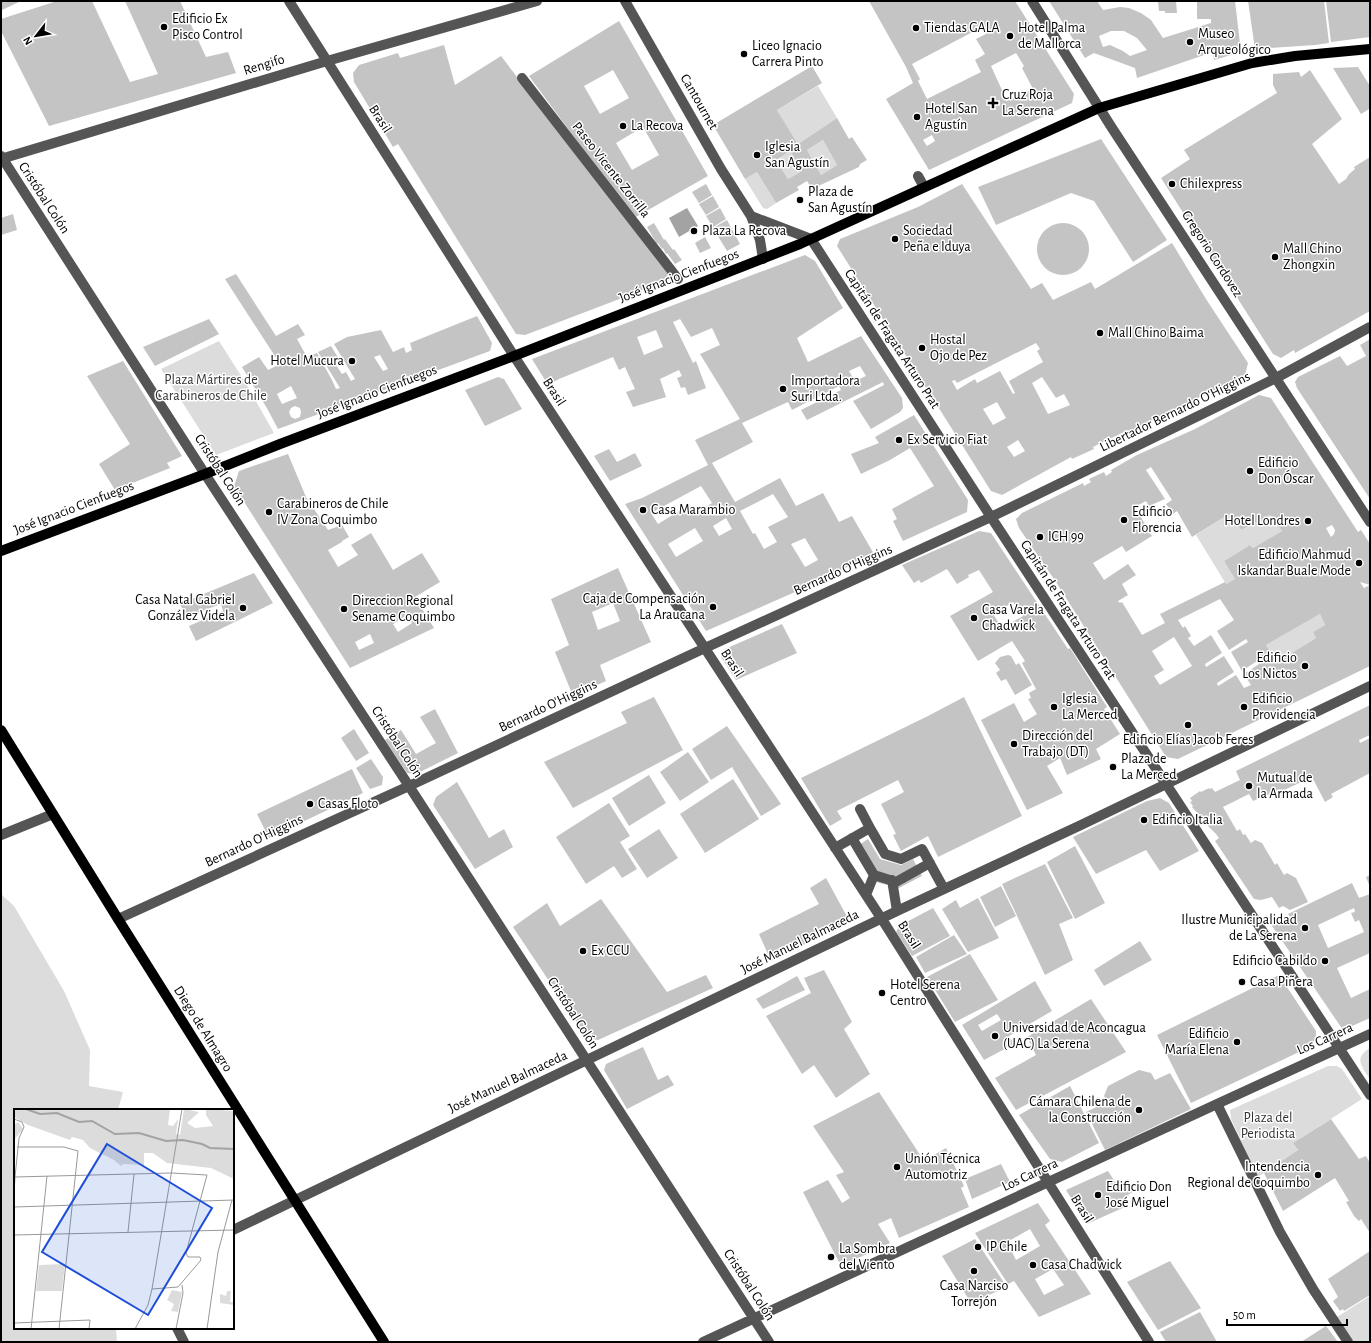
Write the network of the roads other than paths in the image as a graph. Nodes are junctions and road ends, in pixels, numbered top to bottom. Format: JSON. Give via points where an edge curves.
{"nodes":[{"id":1,"x":289,"y":1,"type":"edge"},
{"id":2,"x":537,"y":1,"type":"edge"},
{"id":3,"x":625,"y":1,"type":"edge"},
{"id":4,"x":1032,"y":1,"type":"edge"},
{"id":5,"x":509,"y":5,"type":"edge"},
{"id":6,"x":1370,"y":49,"type":"edge"},
{"id":7,"x":327,"y":61,"type":"junction"},
{"id":8,"x":522,"y":78,"type":"dead end"},
{"id":9,"x":1099,"y":108,"type":"junction"},
{"id":10,"x":1,"y":158,"type":"edge"},
{"id":11,"x":918,"y":176,"type":"dead end"},
{"id":12,"x":924,"y":187,"type":"junction"},
{"id":13,"x":751,"y":216,"type":"junction"},
{"id":14,"x":811,"y":240,"type":"junction"},
{"id":15,"x":763,"y":258,"type":"junction"},
{"id":16,"x":678,"y":279,"type":"dead end"},
{"id":17,"x":1370,"y":327,"type":"edge"},
{"id":18,"x":514,"y":356,"type":"junction"},
{"id":19,"x":1276,"y":378,"type":"junction"},
{"id":20,"x":205,"y":474,"type":"junction"},
{"id":21,"x":991,"y":517,"type":"junction"},
{"id":22,"x":1370,"y":522,"type":"edge"},
{"id":23,"x":1,"y":551,"type":"edge"},
{"id":24,"x":705,"y":648,"type":"junction"},
{"id":25,"x":1370,"y":686,"type":"edge"},
{"id":26,"x":1,"y":730,"type":"edge"},
{"id":27,"x":1166,"y":784,"type":"junction"},
{"id":28,"x":409,"y":786,"type":"junction"},
{"id":29,"x":860,"y":809,"type":"dead end"},
{"id":30,"x":53,"y":814,"type":"junction"},
{"id":31,"x":870,"y":828,"type":"junction"},
{"id":32,"x":1,"y":835,"type":"edge"},
{"id":33,"x":852,"y":838,"type":"junction"},
{"id":34,"x":836,"y":848,"type":"junction"},
{"id":35,"x":930,"y":863,"type":"junction"},
{"id":36,"x":874,"y":875,"type":"junction"},
{"id":37,"x":892,"y":880,"type":"junction"},
{"id":38,"x":944,"y":889,"type":"junction"},
{"id":39,"x":866,"y":895,"type":"junction"},
{"id":40,"x":897,"y":911,"type":"junction"},
{"id":41,"x":882,"y":918,"type":"junction"},
{"id":42,"x":118,"y":919,"type":"junction"},
{"id":43,"x":1370,"y":1034,"type":"edge"},
{"id":44,"x":1339,"y":1048,"type":"junction"},
{"id":45,"x":587,"y":1060,"type":"junction"},
{"id":46,"x":1370,"y":1095,"type":"edge"},
{"id":47,"x":1217,"y":1104,"type":"junction"},
{"id":48,"x":1048,"y":1182,"type":"junction"},
{"id":49,"x":294,"y":1200,"type":"junction"},
{"id":50,"x":234,"y":1230,"type":"edge"},
{"id":51,"x":754,"y":1318,"type":"junction"},
{"id":52,"x":178,"y":1329,"type":"edge"},
{"id":53,"x":184,"y":1342,"type":"edge"},
{"id":54,"x":384,"y":1342,"type":"edge"},
{"id":55,"x":703,"y":1342,"type":"edge"},
{"id":56,"x":769,"y":1342,"type":"edge"},
{"id":57,"x":1149,"y":1342,"type":"edge"},
{"id":58,"x":1348,"y":1342,"type":"edge"}],
"edges":[{"from":1,"to":7,"type":"street","name":"Brasil"},
{"from":2,"to":5,"type":"street","name":"Rengifo"},
{"from":3,"to":13,"type":"street","name":"Cantournet","via":[[721,169]]},
{"from":4,"to":9,"type":"street","name":"Gregorio Cordovez"},
{"from":5,"to":7,"type":"street","name":"Rengifo"},
{"from":6,"to":9,"type":"main road","name":"José Ignacio Cienfuegos","via":[[1252,63]]},
{"from":7,"to":10,"type":"street","name":"Rengifo"},
{"from":7,"to":18,"type":"street","name":"Brasil"},
{"from":8,"to":16,"type":"street","name":"Paseo Vicente Zorrilla"},
{"from":9,"to":12,"type":"main road","name":"José Ignacio Cienfuegos"},
{"from":9,"to":19,"type":"street","name":"Gregorio Cordovez"},
{"from":10,"to":20,"type":"street","name":"Cristóbal Colón"},
{"from":11,"to":12,"type":"street"},
{"from":12,"to":14,"type":"main road","name":"José Ignacio Cienfuegos"},
{"from":13,"to":14,"type":"street"},
{"from":13,"to":15,"type":"street","name":"Cantournet","via":[[760,240]]},
{"from":14,"to":15,"type":"main road","name":"José Ignacio Cienfuegos"},
{"from":14,"to":21,"type":"street","name":"Capitán de Fragata Arturo Prat"},
{"from":15,"to":18,"type":"main road","name":"José Ignacio Cienfuegos"},
{"from":17,"to":19,"type":"street","name":"Libertador Bernardo O'Higgins"},
{"from":18,"to":20,"type":"main road","name":"José Ignacio Cienfuegos"},
{"from":18,"to":24,"type":"street","name":"Brasil"},
{"from":19,"to":21,"type":"street","name":"Libertador Bernardo O'Higgins"},
{"from":19,"to":22,"type":"street","name":"Gregorio Cordovez"},
{"from":20,"to":23,"type":"main road","name":"José Ignacio Cienfuegos"},
{"from":20,"to":28,"type":"street","name":"Cristóbal Colón"},
{"from":21,"to":24,"type":"street","name":"Bernardo O'Higgins"},
{"from":21,"to":27,"type":"street","name":"Capitán de Fragata Arturo Prat"},
{"from":24,"to":28,"type":"street","name":"Bernardo O'Higgins"},
{"from":24,"to":34,"type":"street","name":"Brasil"},
{"from":25,"to":27,"type":"street"},
{"from":26,"to":30,"type":"main road","name":"Diego de Almagro"},
{"from":27,"to":38,"type":"street","name":"José Manuel Balmaceda"},
{"from":27,"to":44,"type":"street","name":"Capitán de Fragata Arturo Prat"},
{"from":28,"to":42,"type":"street","name":"Bernardo O'Higgins"},
{"from":28,"to":45,"type":"street","name":"Cristóbal Colón"},
{"from":29,"to":31,"type":"street"},
{"from":30,"to":32,"type":"street"},
{"from":30,"to":42,"type":"main road","name":"Diego de Almagro"},
{"from":31,"to":33,"type":"street"},
{"from":31,"to":35,"type":"street","via":[[885,854],[901,859],[922,849]]},
{"from":33,"to":34,"type":"street"},
{"from":33,"to":36,"type":"street"},
{"from":34,"to":39,"type":"street","name":"Brasil"},
{"from":35,"to":37,"type":"street","via":[[896,882]]},
{"from":35,"to":38,"type":"street"},
{"from":36,"to":37,"type":"street"},
{"from":36,"to":39,"type":"street"},
{"from":37,"to":40,"type":"street"},
{"from":38,"to":40,"type":"street","name":"José Manuel Balmaceda"},
{"from":39,"to":41,"type":"street","name":"Brasil"},
{"from":40,"to":41,"type":"street","name":"José Manuel Balmaceda"},
{"from":41,"to":45,"type":"street","name":"José Manuel Balmaceda"},
{"from":41,"to":48,"type":"street","name":"Brasil"},
{"from":42,"to":49,"type":"main road","name":"Diego de Almagro"},
{"from":43,"to":44,"type":"street","name":"Los Carrera"},
{"from":44,"to":46,"type":"street","name":"Capitán de Fragata Arturo Prat"},
{"from":44,"to":47,"type":"street","name":"Los Carrera"},
{"from":45,"to":49,"type":"street","name":"José Manuel Balmaceda"},
{"from":45,"to":51,"type":"street","name":"Cristóbal Colón"},
{"from":47,"to":48,"type":"street","name":"Los Carrera"},
{"from":47,"to":58,"type":"street","via":[[1280,1232]]},
{"from":48,"to":51,"type":"street","name":"Los Carrera"},
{"from":48,"to":57,"type":"street","name":"Brasil"},
{"from":49,"to":50,"type":"street","name":"José Manuel Balmaceda"},
{"from":49,"to":54,"type":"main road","name":"Diego de Almagro"},
{"from":51,"to":55,"type":"street","name":"Los Carrera"},
{"from":51,"to":56,"type":"street","name":"Cristóbal Colón"},
{"from":52,"to":53,"type":"street"}]}
